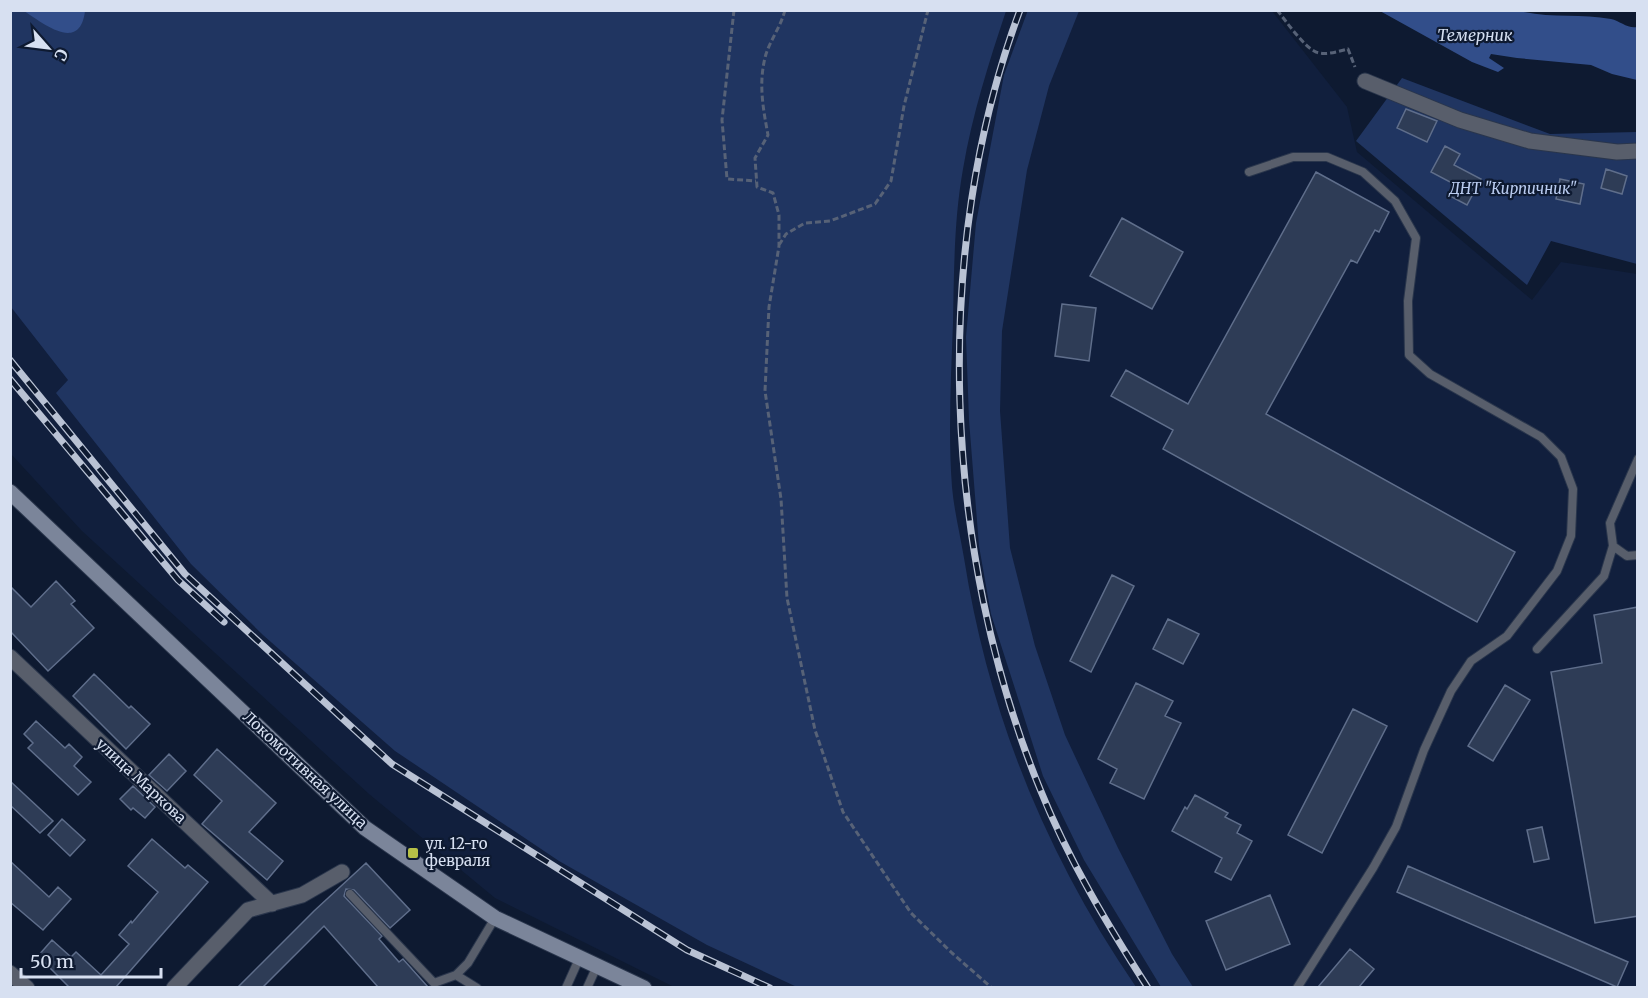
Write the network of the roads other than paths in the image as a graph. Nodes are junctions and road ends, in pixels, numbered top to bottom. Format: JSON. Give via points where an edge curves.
{"nodes":[{"id":1,"x":1365,"y":81,"type":"road end"},
{"id":2,"x":1638,"y":151,"type":"edge"},
{"id":3,"x":1249,"y":172,"type":"dead end"},
{"id":4,"x":1638,"y":459,"type":"edge"},
{"id":5,"x":10,"y":492,"type":"edge"},
{"id":6,"x":1612,"y":546,"type":"junction"},
{"id":7,"x":1638,"y":555,"type":"edge"},
{"id":8,"x":1537,"y":649,"type":"dead end"},
{"id":9,"x":10,"y":657,"type":"edge"},
{"id":10,"x":342,"y":872,"type":"dead end"},
{"id":11,"x":350,"y":894,"type":"dead end"},
{"id":12,"x":272,"y":904,"type":"junction"},
{"id":13,"x":495,"y":918,"type":"junction"},
{"id":14,"x":579,"y":958,"type":"junction"},
{"id":15,"x":597,"y":966,"type":"junction"},
{"id":16,"x":10,"y":973,"type":"edge"},
{"id":17,"x":456,"y":975,"type":"junction"},
{"id":18,"x":27,"y":987,"type":"edge"},
{"id":19,"x":174,"y":987,"type":"edge"},
{"id":20,"x":477,"y":987,"type":"edge"},
{"id":21,"x":566,"y":987,"type":"edge"},
{"id":22,"x":587,"y":987,"type":"edge"},
{"id":23,"x":644,"y":987,"type":"edge"},
{"id":24,"x":1297,"y":987,"type":"edge"}],
"edges":[{"from":1,"to":2,"type":"street","via":[[1460,120],[1530,141]]},
{"from":3,"to":24,"type":"lane","via":[[1293,157],[1327,157],[1363,172],[1395,201],[1416,238],[1408,301],[1409,355],[1430,374],[1541,437],[1561,458],[1573,489],[1571,536],[1557,571],[1507,636],[1471,661],[1451,692],[1424,750],[1396,827]]},
{"from":4,"to":6,"type":"lane","via":[[1610,523]]},
{"from":5,"to":13,"type":"street","name":"Локомотивная улица","via":[[365,828]]},
{"from":6,"to":7,"type":"lane","via":[[1627,556]]},
{"from":6,"to":8,"type":"lane","via":[[1604,576]]},
{"from":9,"to":12,"type":"street","name":"улица Маркова"},
{"from":10,"to":12,"type":"street","via":[[302,895]]},
{"from":11,"to":17,"type":"lane","via":[[434,983]]},
{"from":12,"to":19,"type":"street","via":[[248,910]]},
{"from":13,"to":14,"type":"street","name":"Локомотивная улица"},
{"from":13,"to":17,"type":"lane","via":[[468,963]]},
{"from":14,"to":15,"type":"street","name":"Локомотивная улица"},
{"from":14,"to":21,"type":"lane"},
{"from":15,"to":22,"type":"lane"},
{"from":15,"to":23,"type":"street","name":"Локомотивная улица"},
{"from":16,"to":18,"type":"street"},
{"from":17,"to":20,"type":"lane"}]}
